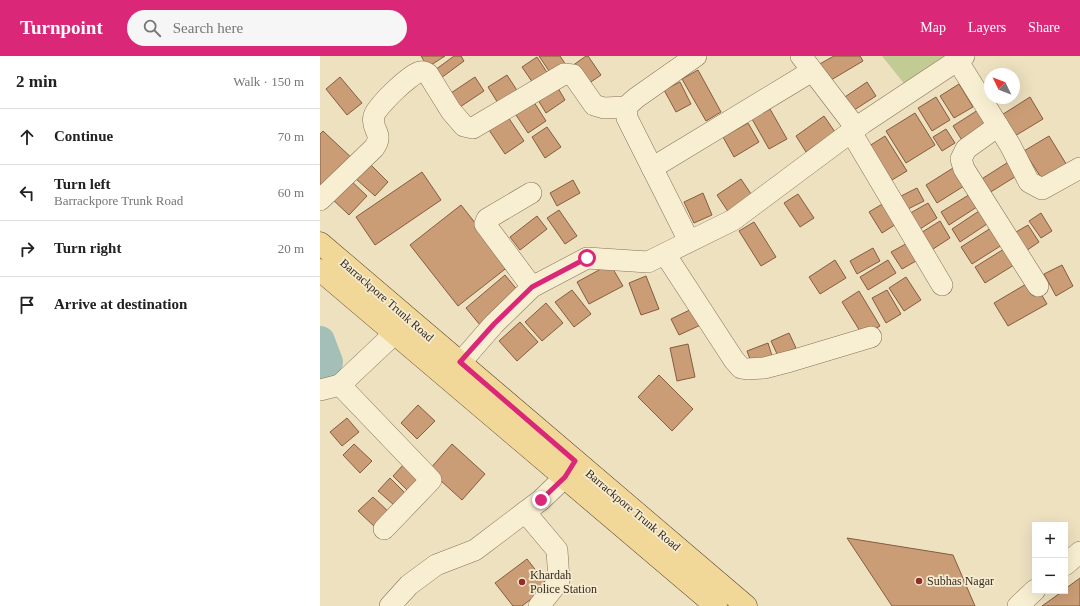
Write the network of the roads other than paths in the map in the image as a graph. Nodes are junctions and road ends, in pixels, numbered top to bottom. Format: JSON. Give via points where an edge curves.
{"nodes":[{"id":1,"x":696,"y":56,"type":"edge"},
{"id":2,"x":960,"y":58,"type":"edge"},
{"id":3,"x":806,"y":63,"type":"edge"},
{"id":4,"x":626,"y":107,"type":"junction"},
{"id":5,"x":998,"y":126,"type":"junction"},
{"id":6,"x":853,"y":130,"type":"junction"},
{"id":7,"x":652,"y":168,"type":"junction"},
{"id":8,"x":1080,"y":168,"type":"edge"},
{"id":9,"x":531,"y":193,"type":"dead end"},
{"id":10,"x":320,"y":200,"type":"edge"},
{"id":11,"x":689,"y":242,"type":"junction"},
{"id":12,"x":320,"y":243,"type":"edge"},
{"id":13,"x":665,"y":254,"type":"junction"},
{"id":14,"x":320,"y":270,"type":"edge"},
{"id":15,"x":942,"y":285,"type":"dead end"},
{"id":16,"x":1038,"y":286,"type":"dead end"},
{"id":17,"x":532,"y":287,"type":"junction"},
{"id":18,"x":394,"y":334,"type":"junction"},
{"id":19,"x":871,"y":337,"type":"dead end"},
{"id":20,"x":460,"y":362,"type":"junction"},
{"id":21,"x":340,"y":385,"type":"junction"},
{"id":22,"x":320,"y":390,"type":"edge"},
{"id":23,"x":570,"y":469,"type":"junction"},
{"id":24,"x":525,"y":512,"type":"junction"},
{"id":25,"x":384,"y":529,"type":"dead end"},
{"id":26,"x":1080,"y":552,"type":"edge"},
{"id":27,"x":1068,"y":562,"type":"edge"},
{"id":28,"x":1032,"y":593,"type":"edge"},
{"id":29,"x":390,"y":606,"type":"edge"},
{"id":30,"x":539,"y":606,"type":"edge"},
{"id":31,"x":716,"y":606,"type":"edge"},
{"id":32,"x":746,"y":606,"type":"edge"},
{"id":33,"x":1018,"y":606,"type":"edge"}],
"edges":[{"from":1,"to":4,"type":"street"},
{"from":2,"to":5,"type":"street"},
{"from":2,"to":6,"type":"street"},
{"from":3,"to":6,"type":"street"},
{"from":3,"to":7,"type":"street"},
{"from":4,"to":7,"type":"street","via":[[627,118]]},
{"from":4,"to":10,"type":"street","via":[[604,108],[594,105],[573,75],[564,74],[473,128],[464,126],[451,111],[428,74],[420,72],[401,85],[374,114],[373,124],[379,137],[378,143]]},
{"from":5,"to":8,"type":"street","via":[[1029,182],[1042,189]]},
{"from":5,"to":16,"type":"street","via":[[966,149],[961,159],[964,169]]},
{"from":6,"to":11,"type":"street","via":[[733,220]]},
{"from":6,"to":15,"type":"street"},
{"from":7,"to":11,"type":"street"},
{"from":9,"to":17,"type":"street","via":[[487,219],[485,224]]},
{"from":11,"to":13,"type":"street"},
{"from":12,"to":20,"type":"main road","name":"Barrackpore Trunk Road"},
{"from":13,"to":17,"type":"street","via":[[648,262],[587,258]]},
{"from":13,"to":19,"type":"street","via":[[741,368],[764,368]]},
{"from":14,"to":18,"type":"main road","name":"Barrackpore Trunk Road"},
{"from":17,"to":20,"type":"street"},
{"from":18,"to":21,"type":"street"},
{"from":18,"to":23,"type":"main road","name":"Barrackpore Trunk Road"},
{"from":20,"to":23,"type":"main road","name":"Barrackpore Trunk Road"},
{"from":21,"to":22,"type":"street"},
{"from":21,"to":25,"type":"street","via":[[431,480]]},
{"from":23,"to":24,"type":"street","via":[[541,500]]},
{"from":23,"to":31,"type":"main road","name":"Barrackpore Trunk Road"},
{"from":23,"to":32,"type":"main road","name":"Barrackpore Trunk Road"},
{"from":24,"to":29,"type":"street","via":[[475,550],[436,565],[409,585]]},
{"from":24,"to":30,"type":"street","via":[[556,550],[559,581]]},
{"from":26,"to":27,"type":"street"},
{"from":28,"to":33,"type":"street"}]}
